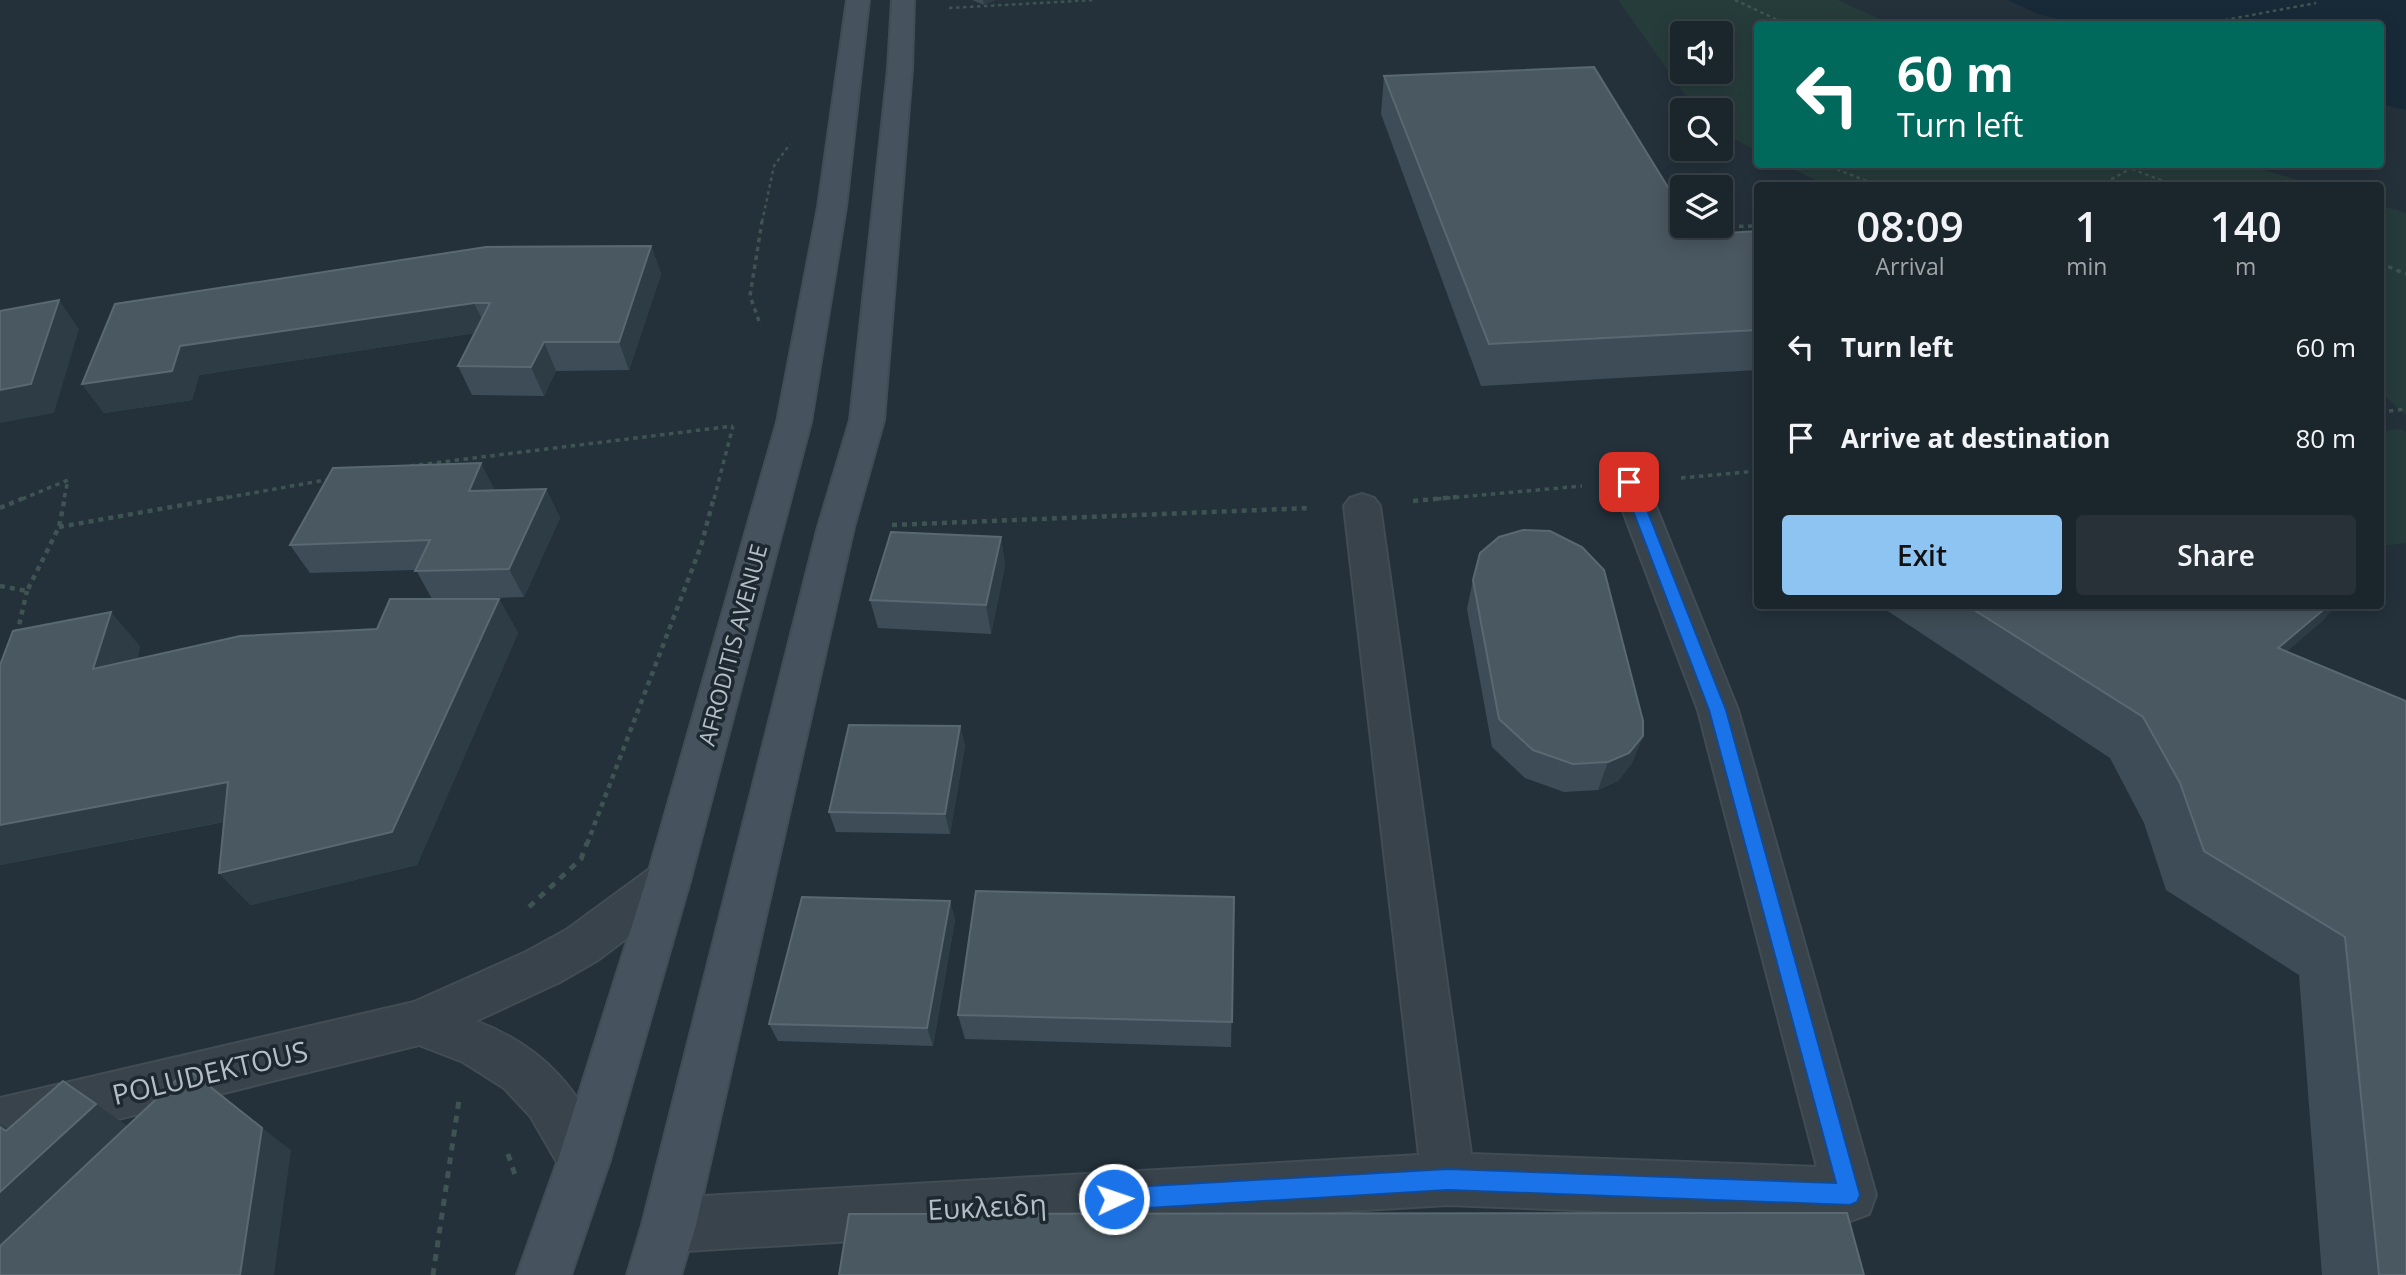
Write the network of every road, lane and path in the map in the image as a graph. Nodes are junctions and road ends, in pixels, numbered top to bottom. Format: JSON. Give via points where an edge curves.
{"nodes":[{"id":1,"x":858,"y":0,"type":"edge"},
{"id":2,"x":903,"y":0,"type":"edge"},
{"id":3,"x":1094,"y":0,"type":"edge"},
{"id":4,"x":1735,"y":0,"type":"edge"},
{"id":5,"x":2316,"y":3,"type":"dead end"},
{"id":6,"x":948,"y":8,"type":"dead end"},
{"id":7,"x":1780,"y":21,"type":"edge"},
{"id":8,"x":2220,"y":21,"type":"edge"},
{"id":9,"x":799,"y":135,"type":"dead end"},
{"id":10,"x":1834,"y":168,"type":"edge"},
{"id":11,"x":2131,"y":169,"type":"joint"},
{"id":12,"x":1869,"y":182,"type":"edge"},
{"id":13,"x":2107,"y":182,"type":"edge"},
{"id":14,"x":2165,"y":182,"type":"edge"},
{"id":15,"x":1733,"y":226,"type":"edge"},
{"id":16,"x":1754,"y":226,"type":"edge"},
{"id":17,"x":2384,"y":265,"type":"edge"},
{"id":18,"x":2406,"y":274,"type":"edge"},
{"id":19,"x":762,"y":330,"type":"dead end"},
{"id":20,"x":2406,"y":409,"type":"edge"},
{"id":21,"x":2384,"y":412,"type":"edge"},
{"id":22,"x":393,"y":468,"type":"edge"},
{"id":23,"x":1754,"y":471,"type":"edge"},
{"id":24,"x":339,"y":478,"type":"edge"},
{"id":25,"x":1629,"y":482,"type":"junction"},
{"id":26,"x":1362,"y":506,"type":"junction"},
{"id":27,"x":0,"y":508,"type":"edge"},
{"id":28,"x":59,"y":527,"type":"junction"},
{"id":29,"x":836,"y":527,"type":"junction"},
{"id":30,"x":0,"y":586,"type":"edge"},
{"id":31,"x":27,"y":591,"type":"junction"},
{"id":32,"x":15,"y":641,"type":"edge"},
{"id":33,"x":668,"y":881,"type":"junction"},
{"id":34,"x":525,"y":910,"type":"dead end"},
{"id":35,"x":419,"y":1023,"type":"junction"},
{"id":36,"x":468,"y":1040,"type":"junction"},
{"id":37,"x":0,"y":1123,"type":"edge"},
{"id":38,"x":507,"y":1148,"type":"dead end"},
{"id":39,"x":584,"y":1160,"type":"junction"},
{"id":40,"x":1448,"y":1179,"type":"junction"},
{"id":41,"x":516,"y":1181,"type":"dead end"},
{"id":42,"x":669,"y":1225,"type":"junction"},
{"id":43,"x":433,"y":1275,"type":"edge"},
{"id":44,"x":544,"y":1275,"type":"edge"},
{"id":45,"x":654,"y":1275,"type":"edge"}],
"edges":[{"from":1,"to":33,"type":"main road","name":"AFRODITIS AVENUE","via":[[832,207],[794,422]]},
{"from":2,"to":29,"type":"main road","via":[[867,420]]},
{"from":3,"to":6,"type":"path"},
{"from":4,"to":7,"type":"path"},
{"from":5,"to":8,"type":"path"},
{"from":9,"to":19,"type":"path","via":[[774,166],[769,182],[750,296]]},
{"from":10,"to":12,"type":"path"},
{"from":11,"to":13,"type":"path"},
{"from":11,"to":14,"type":"path"},
{"from":15,"to":16,"type":"path"},
{"from":17,"to":18,"type":"path"},
{"from":20,"to":21,"type":"path"},
{"from":22,"to":34,"type":"path","via":[[733,426],[701,546],[581,859]]},
{"from":23,"to":25,"type":"path"},
{"from":24,"to":28,"type":"path"},
{"from":25,"to":26,"type":"path"},
{"from":25,"to":40,"type":"street","name":"Ευκλειδη","via":[[1718,710],[1850,1195]]},
{"from":26,"to":29,"type":"path"},
{"from":26,"to":40,"type":"street"},
{"from":27,"to":28,"type":"path","via":[[68,480]]},
{"from":28,"to":31,"type":"path"},
{"from":29,"to":42,"type":"main road"},
{"from":30,"to":31,"type":"path"},
{"from":31,"to":32,"type":"path"},
{"from":33,"to":35,"type":"street","name":"POLUDEKTOUS","via":[[562,956]]},
{"from":33,"to":39,"type":"main road","name":"AFRODITIS AVENUE"},
{"from":35,"to":36,"type":"street"},
{"from":35,"to":37,"type":"street","name":"POLUDEKTOUS"},
{"from":36,"to":39,"type":"street","via":[[506,1059],[535,1082]]},
{"from":36,"to":43,"type":"path"},
{"from":38,"to":41,"type":"path"},
{"from":39,"to":44,"type":"main road","name":"AFRODITIS AVENUE"},
{"from":40,"to":42,"type":"street","name":"Ευκλειδη"},
{"from":42,"to":45,"type":"main road"}]}
